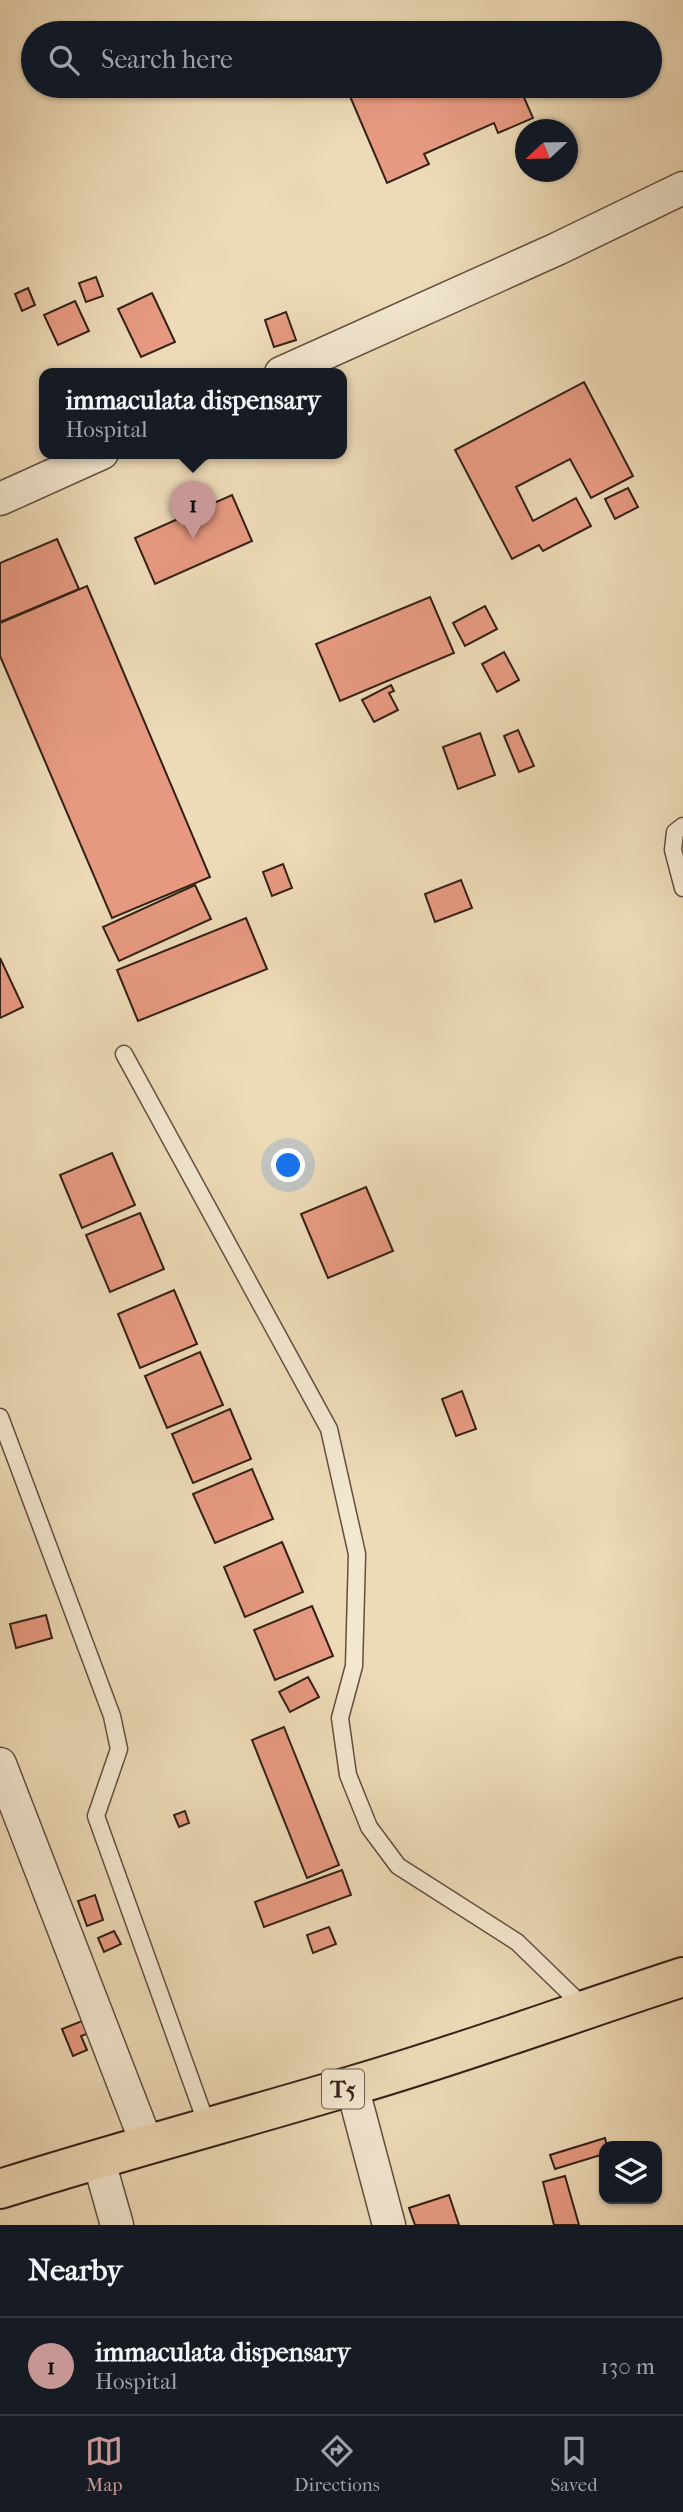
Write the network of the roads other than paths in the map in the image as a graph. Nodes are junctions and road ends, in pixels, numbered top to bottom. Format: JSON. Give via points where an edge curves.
{"nodes":[{"id":1,"x":683,"y":188,"type":"edge"},
{"id":2,"x":292,"y":368,"type":"edge"},
{"id":3,"x":89,"y":459,"type":"edge"},
{"id":4,"x":0,"y":499,"type":"edge"},
{"id":5,"x":683,"y":826,"type":"edge"},
{"id":6,"x":683,"y":888,"type":"edge"},
{"id":7,"x":124,"y":1054,"type":"dead end"},
{"id":8,"x":0,"y":1417,"type":"edge"},
{"id":9,"x":0,"y":1764,"type":"edge"},
{"id":10,"x":683,"y":1978,"type":"edge"},
{"id":11,"x":585,"y":2008,"type":"junction"},
{"id":12,"x":352,"y":2086,"type":"junction"},
{"id":13,"x":207,"y":2125,"type":"junction"},
{"id":14,"x":148,"y":2147,"type":"junction"},
{"id":15,"x":98,"y":2158,"type":"junction"},
{"id":16,"x":0,"y":2189,"type":"edge"},
{"id":17,"x":117,"y":2225,"type":"edge"},
{"id":18,"x":389,"y":2225,"type":"edge"}],
"edges":[{"from":1,"to":2,"type":"street"},
{"from":3,"to":4,"type":"street"},
{"from":5,"to":6,"type":"lane","via":[[675,832],[673,849]]},
{"from":7,"to":11,"type":"lane","via":[[329,1429],[357,1554],[354,1666],[340,1718],[348,1774],[369,1827],[398,1866],[517,1942]]},
{"from":8,"to":13,"type":"lane","via":[[112,1716],[119,1749],[96,1816]]},
{"from":9,"to":14,"type":"street"},
{"from":10,"to":11,"type":"highway","number":"T5"},
{"from":11,"to":12,"type":"highway","number":"T5"},
{"from":12,"to":13,"type":"highway","number":"T5"},
{"from":12,"to":18,"type":"street"},
{"from":13,"to":14,"type":"highway","number":"T5"},
{"from":14,"to":15,"type":"highway","number":"T5"},
{"from":15,"to":16,"type":"highway","number":"T5"},
{"from":15,"to":17,"type":"street"}]}
